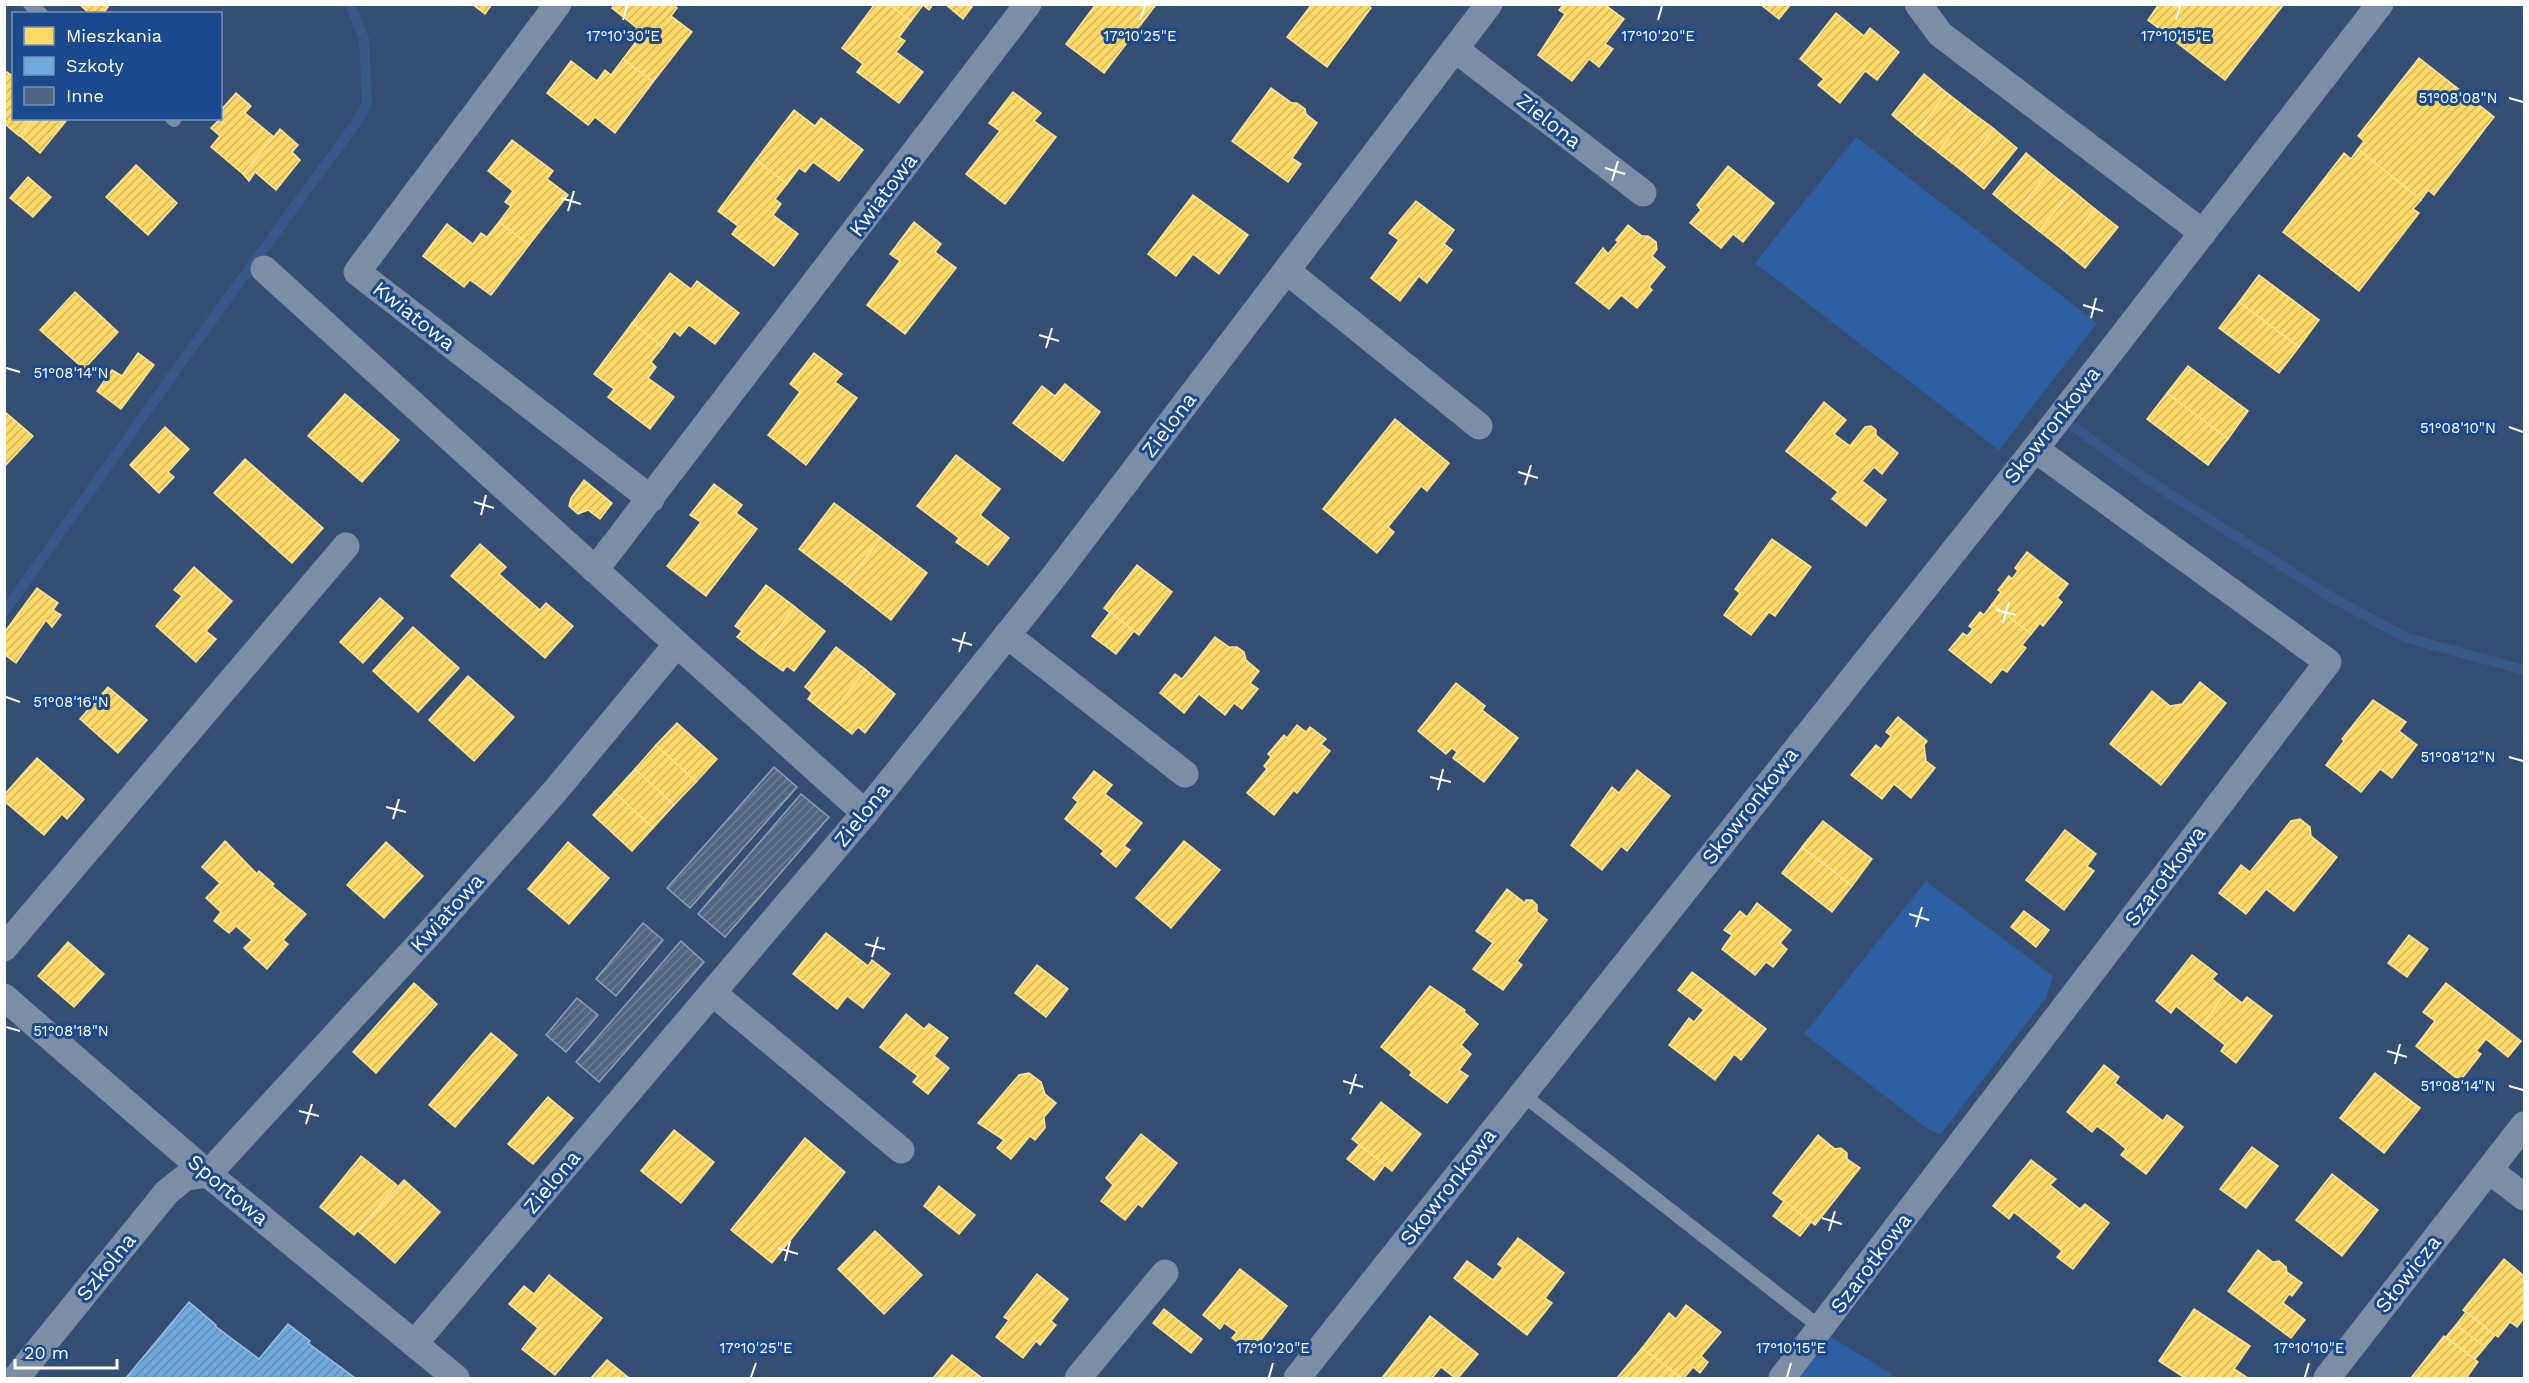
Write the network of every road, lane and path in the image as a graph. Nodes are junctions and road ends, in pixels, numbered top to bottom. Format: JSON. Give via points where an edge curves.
{"nodes":[{"id":1,"x":558,"y":4,"type":"edge"},
{"id":2,"x":1028,"y":4,"type":"edge"},
{"id":3,"x":1489,"y":4,"type":"edge"},
{"id":4,"x":2380,"y":4,"type":"edge"},
{"id":5,"x":1919,"y":5,"type":"edge"},
{"id":6,"x":1455,"y":49,"type":"junction"},
{"id":7,"x":1643,"y":193,"type":"dead end"},
{"id":8,"x":2203,"y":233,"type":"junction"},
{"id":9,"x":264,"y":269,"type":"dead end"},
{"id":10,"x":1287,"y":272,"type":"junction"},
{"id":11,"x":1479,"y":426,"type":"dead end"},
{"id":12,"x":2035,"y":448,"type":"junction"},
{"id":13,"x":651,"y":499,"type":"junction"},
{"id":14,"x":346,"y":546,"type":"dead end"},
{"id":15,"x":595,"y":570,"type":"junction"},
{"id":16,"x":1007,"y":635,"type":"junction"},
{"id":17,"x":677,"y":644,"type":"junction"},
{"id":18,"x":1185,"y":774,"type":"dead end"},
{"id":19,"x":865,"y":813,"type":"junction"},
{"id":20,"x":4,"y":948,"type":"edge"},
{"id":21,"x":713,"y":993,"type":"junction"},
{"id":22,"x":4,"y":997,"type":"edge"},
{"id":23,"x":1522,"y":1094,"type":"junction"},
{"id":24,"x":2524,"y":1125,"type":"edge"},
{"id":25,"x":901,"y":1150,"type":"dead end"},
{"id":26,"x":2489,"y":1170,"type":"junction"},
{"id":27,"x":208,"y":1174,"type":"junction"},
{"id":28,"x":2524,"y":1197,"type":"edge"},
{"id":29,"x":1165,"y":1273,"type":"dead end"},
{"id":30,"x":1821,"y":1328,"type":"junction"},
{"id":31,"x":414,"y":1344,"type":"junction"},
{"id":32,"x":16,"y":1378,"type":"edge"},
{"id":33,"x":456,"y":1378,"type":"edge"},
{"id":34,"x":1078,"y":1378,"type":"edge"},
{"id":35,"x":1297,"y":1378,"type":"edge"},
{"id":36,"x":1782,"y":1378,"type":"edge"},
{"id":37,"x":2327,"y":1378,"type":"edge"}],
"edges":[{"from":1,"to":13,"type":"street","name":"Kwiatowa","via":[[357,272]]},
{"from":2,"to":13,"type":"street","name":"Kwiatowa"},
{"from":3,"to":6,"type":"street","name":"Zielona"},
{"from":4,"to":8,"type":"street","name":"Skowronkowa"},
{"from":5,"to":8,"type":"street","via":[[1940,34]]},
{"from":6,"to":7,"type":"street","name":"Zielona"},
{"from":6,"to":10,"type":"street","name":"Zielona"},
{"from":8,"to":12,"type":"street","name":"Skowronkowa"},
{"from":9,"to":15,"type":"street"},
{"from":10,"to":11,"type":"street"},
{"from":10,"to":16,"type":"street","name":"Zielona"},
{"from":12,"to":23,"type":"street","name":"Skowronkowa"},
{"from":12,"to":30,"type":"street","name":"Szarotkowa","via":[[2328,662]]},
{"from":13,"to":15,"type":"street","name":"Kwiatowa"},
{"from":14,"to":20,"type":"street"},
{"from":15,"to":17,"type":"street"},
{"from":16,"to":18,"type":"street"},
{"from":16,"to":19,"type":"street","name":"Zielona"},
{"from":17,"to":19,"type":"street"},
{"from":17,"to":27,"type":"street","name":"Kwiatowa","via":[[444,918]]},
{"from":19,"to":21,"type":"street","name":"Zielona"},
{"from":21,"to":25,"type":"street"},
{"from":21,"to":31,"type":"street","name":"Zielona"},
{"from":22,"to":27,"type":"street","name":"Sportowa"},
{"from":23,"to":30,"type":"lane"},
{"from":23,"to":35,"type":"street","name":"Skowronkowa"},
{"from":24,"to":26,"type":"street","name":"Słowicza"},
{"from":26,"to":28,"type":"street"},
{"from":26,"to":37,"type":"street","name":"Słowicza"},
{"from":27,"to":31,"type":"street","name":"Sportowa"},
{"from":27,"to":32,"type":"street","name":"Szkolna","via":[[186,1177],[167,1192]]},
{"from":29,"to":34,"type":"street"},
{"from":30,"to":36,"type":"street","name":"Szarotkowa"},
{"from":31,"to":33,"type":"street","name":"Sportowa"}]}
